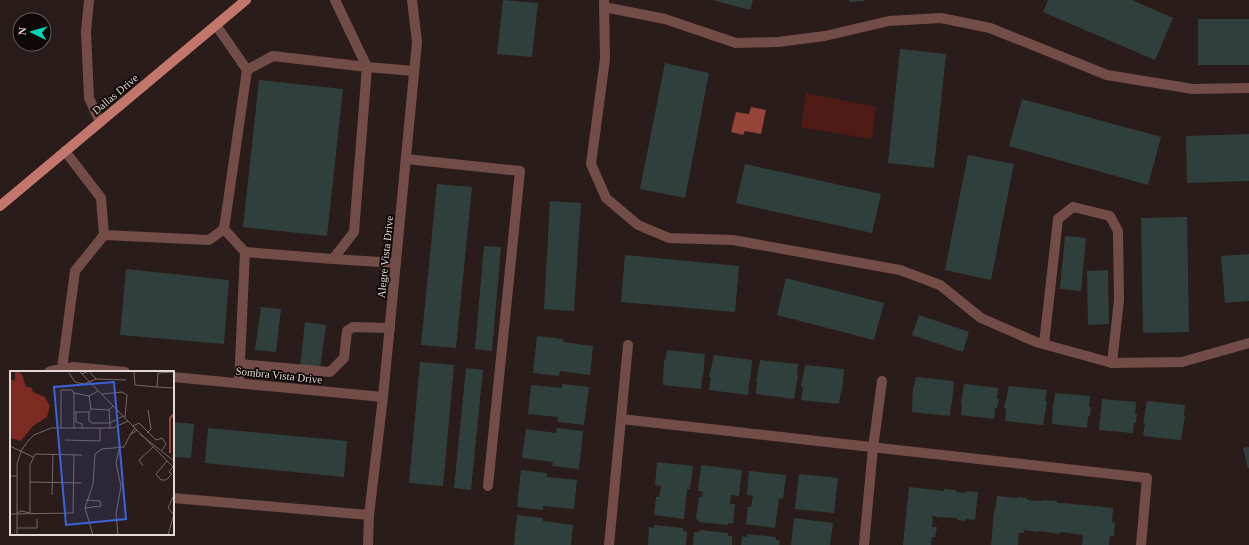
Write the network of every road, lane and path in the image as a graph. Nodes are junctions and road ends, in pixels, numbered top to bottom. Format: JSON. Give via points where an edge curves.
{"nodes":[{"id":1,"x":89,"y":0,"type":"edge"},
{"id":2,"x":246,"y":0,"type":"edge"},
{"id":3,"x":335,"y":0,"type":"edge"},
{"id":4,"x":412,"y":0,"type":"edge"},
{"id":5,"x":604,"y":3,"type":"edge"},
{"id":6,"x":216,"y":25,"type":"junction"},
{"id":7,"x":367,"y":67,"type":"junction"},
{"id":8,"x":247,"y":70,"type":"junction"},
{"id":9,"x":414,"y":71,"type":"junction"},
{"id":10,"x":1249,"y":88,"type":"edge"},
{"id":11,"x":100,"y":122,"type":"junction"},
{"id":12,"x":65,"y":151,"type":"junction"},
{"id":13,"x":406,"y":159,"type":"junction"},
{"id":14,"x":0,"y":206,"type":"edge"},
{"id":15,"x":224,"y":229,"type":"junction"},
{"id":16,"x":104,"y":236,"type":"junction"},
{"id":17,"x":245,"y":252,"type":"junction"},
{"id":18,"x":333,"y":259,"type":"junction"},
{"id":19,"x":396,"y":263,"type":"junction"},
{"id":20,"x":390,"y":328,"type":"junction"},
{"id":21,"x":1249,"y":343,"type":"edge"},
{"id":22,"x":1044,"y":344,"type":"junction"},
{"id":23,"x":628,"y":345,"type":"dead end"},
{"id":24,"x":1112,"y":363,"type":"junction"},
{"id":25,"x":240,"y":364,"type":"junction"},
{"id":26,"x":62,"y":369,"type":"junction"},
{"id":27,"x":51,"y":371,"type":"edge"},
{"id":28,"x":115,"y":371,"type":"edge"},
{"id":29,"x":174,"y":377,"type":"edge"},
{"id":30,"x":882,"y":381,"type":"dead end"},
{"id":31,"x":239,"y":383,"type":"junction"},
{"id":32,"x":383,"y":397,"type":"junction"},
{"id":33,"x":621,"y":420,"type":"junction"},
{"id":34,"x":873,"y":448,"type":"junction"},
{"id":35,"x":488,"y":486,"type":"dead end"},
{"id":36,"x":174,"y":498,"type":"edge"},
{"id":37,"x":369,"y":516,"type":"junction"},
{"id":38,"x":368,"y":545,"type":"edge"},
{"id":39,"x":609,"y":545,"type":"edge"},
{"id":40,"x":864,"y":545,"type":"edge"},
{"id":41,"x":1141,"y":545,"type":"edge"}],
"edges":[{"from":1,"to":11,"type":"street","via":[[86,32],[89,98]]},
{"from":2,"to":6,"type":"main road","name":"Dallas Drive"},
{"from":3,"to":7,"type":"street"},
{"from":4,"to":9,"type":"street","name":"Alegre Vista Drive","via":[[417,42]]},
{"from":5,"to":10,"type":"street","via":[[736,43],[778,42],[817,37],[889,21],[941,18],[990,28],[1107,75],[1193,89]]},
{"from":5,"to":22,"type":"street","via":[[605,59],[591,164],[606,198],[638,225],[669,238],[733,240],[900,270],[940,285],[981,318]]},
{"from":6,"to":8,"type":"street"},
{"from":6,"to":11,"type":"main road","name":"Dallas Drive"},
{"from":7,"to":8,"type":"street","via":[[273,56]]},
{"from":7,"to":9,"type":"street"},
{"from":7,"to":18,"type":"street","via":[[354,232]]},
{"from":8,"to":15,"type":"street"},
{"from":9,"to":13,"type":"street","name":"Alegre Vista Drive"},
{"from":11,"to":12,"type":"main road","name":"Dallas Drive"},
{"from":12,"to":14,"type":"main road","name":"Dallas Drive"},
{"from":12,"to":16,"type":"street","via":[[100,198]]},
{"from":13,"to":19,"type":"street","name":"Alegre Vista Drive"},
{"from":13,"to":35,"type":"street","via":[[520,171]]},
{"from":15,"to":16,"type":"street","via":[[209,240]]},
{"from":15,"to":17,"type":"street"},
{"from":16,"to":26,"type":"street","via":[[75,271]]},
{"from":17,"to":18,"type":"street"},
{"from":17,"to":25,"type":"street"},
{"from":18,"to":19,"type":"street"},
{"from":19,"to":20,"type":"street","name":"Alegre Vista Drive"},
{"from":20,"to":25,"type":"street","via":[[353,327],[347,331],[344,358],[330,372]]},
{"from":20,"to":32,"type":"street","name":"Alegre Vista Drive"},
{"from":21,"to":24,"type":"street","via":[[1182,362]]},
{"from":22,"to":24,"type":"street"},
{"from":22,"to":24,"type":"street","via":[[1058,219],[1073,207],[1110,216],[1118,231],[1119,293]]},
{"from":23,"to":33,"type":"street"},
{"from":25,"to":31,"type":"street"},
{"from":26,"to":27,"type":"street"},
{"from":26,"to":28,"type":"street","via":[[74,367]]},
{"from":29,"to":31,"type":"street","name":"Sombra Vista Drive"},
{"from":30,"to":34,"type":"street"},
{"from":31,"to":32,"type":"street","name":"Sombra Vista Drive"},
{"from":32,"to":37,"type":"street","name":"Alegre Vista Drive"},
{"from":33,"to":34,"type":"street"},
{"from":33,"to":39,"type":"street"},
{"from":34,"to":40,"type":"street"},
{"from":34,"to":41,"type":"street","via":[[1147,478]]},
{"from":36,"to":37,"type":"street"},
{"from":37,"to":38,"type":"street","name":"Alegre Vista Drive"}]}
